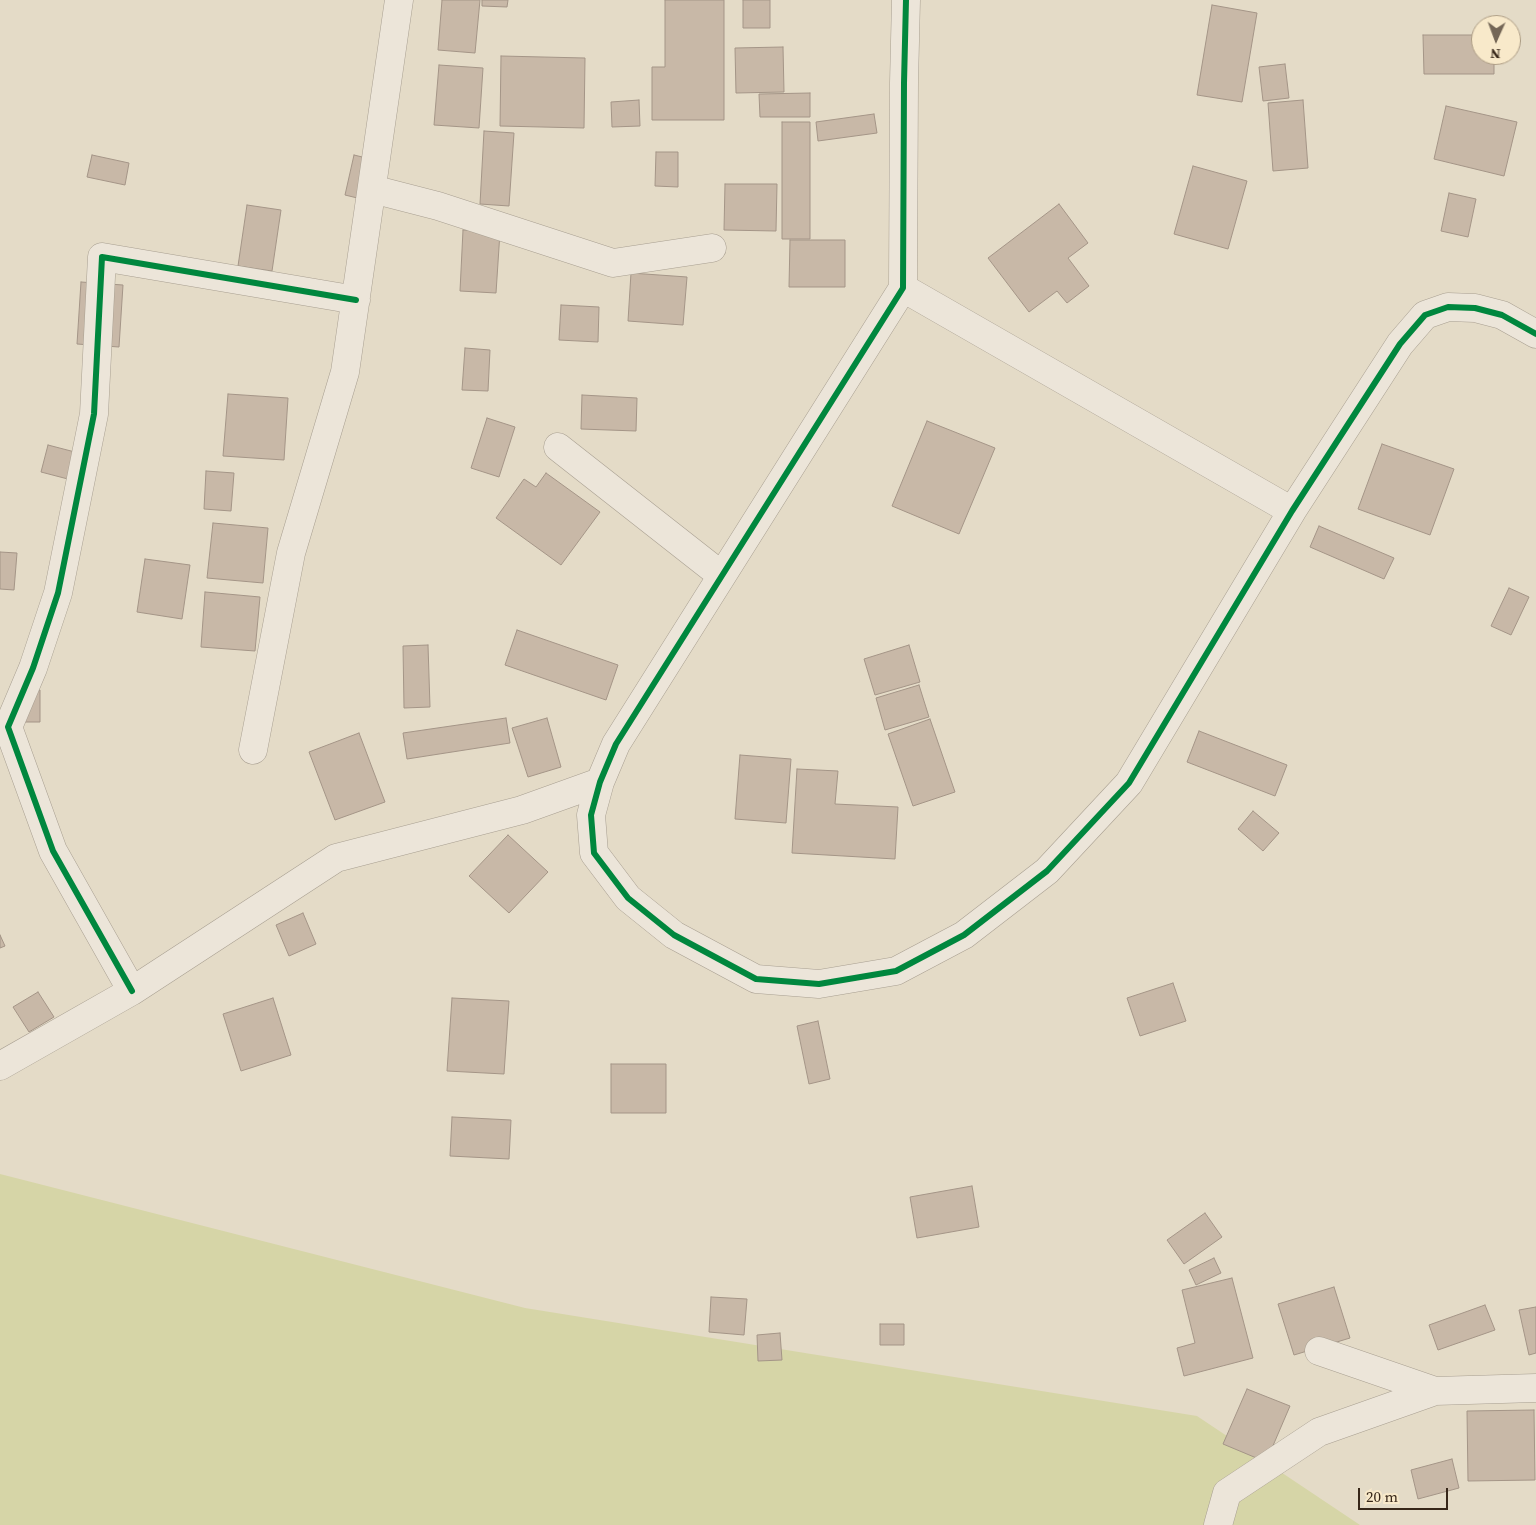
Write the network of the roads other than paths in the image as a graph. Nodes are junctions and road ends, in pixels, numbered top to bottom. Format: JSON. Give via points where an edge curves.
{"nodes":[{"id":1,"x":399,"y":0,"type":"edge"},
{"id":2,"x":906,"y":0,"type":"edge"},
{"id":3,"x":372,"y":189,"type":"junction"},
{"id":4,"x":712,"y":248,"type":"dead end"},
{"id":5,"x":903,"y":288,"type":"junction"},
{"id":6,"x":356,"y":300,"type":"junction"},
{"id":7,"x":1536,"y":334,"type":"edge"},
{"id":8,"x":558,"y":447,"type":"dead end"},
{"id":9,"x":1292,"y":511,"type":"junction"},
{"id":10,"x":722,"y":575,"type":"junction"},
{"id":11,"x":253,"y":750,"type":"dead end"},
{"id":12,"x":600,"y":782,"type":"junction"},
{"id":13,"x":132,"y":991,"type":"junction"},
{"id":14,"x":0,"y":1066,"type":"edge"},
{"id":15,"x":1320,"y":1351,"type":"dead end"},
{"id":16,"x":1536,"y":1388,"type":"edge"},
{"id":17,"x":1434,"y":1391,"type":"junction"},
{"id":18,"x":1218,"y":1525,"type":"edge"}],
"edges":[{"from":1,"to":3,"type":"street"},
{"from":2,"to":5,"type":"street"},
{"from":3,"to":4,"type":"street","via":[[438,206],[613,264]]},
{"from":3,"to":6,"type":"street"},
{"from":5,"to":9,"type":"street"},
{"from":5,"to":10,"type":"street"},
{"from":6,"to":11,"type":"street","via":[[345,372],[290,553]]},
{"from":6,"to":13,"type":"street","via":[[102,257],[94,414],[58,593],[33,668],[8,727],[53,851]]},
{"from":7,"to":9,"type":"street","via":[[1502,315],[1475,308],[1448,307],[1425,315],[1400,344]]},
{"from":8,"to":10,"type":"street"},
{"from":9,"to":12,"type":"street","via":[[1129,784],[1048,871],[964,935],[896,971],[819,984],[756,979],[674,935],[628,898],[594,853],[591,815]]},
{"from":10,"to":12,"type":"street","via":[[616,744]]},
{"from":12,"to":13,"type":"street","via":[[522,810],[336,858]]},
{"from":13,"to":14,"type":"street"},
{"from":15,"to":17,"type":"street"},
{"from":16,"to":17,"type":"street"},
{"from":17,"to":18,"type":"street","via":[[1319,1432],[1227,1493]]}]}
